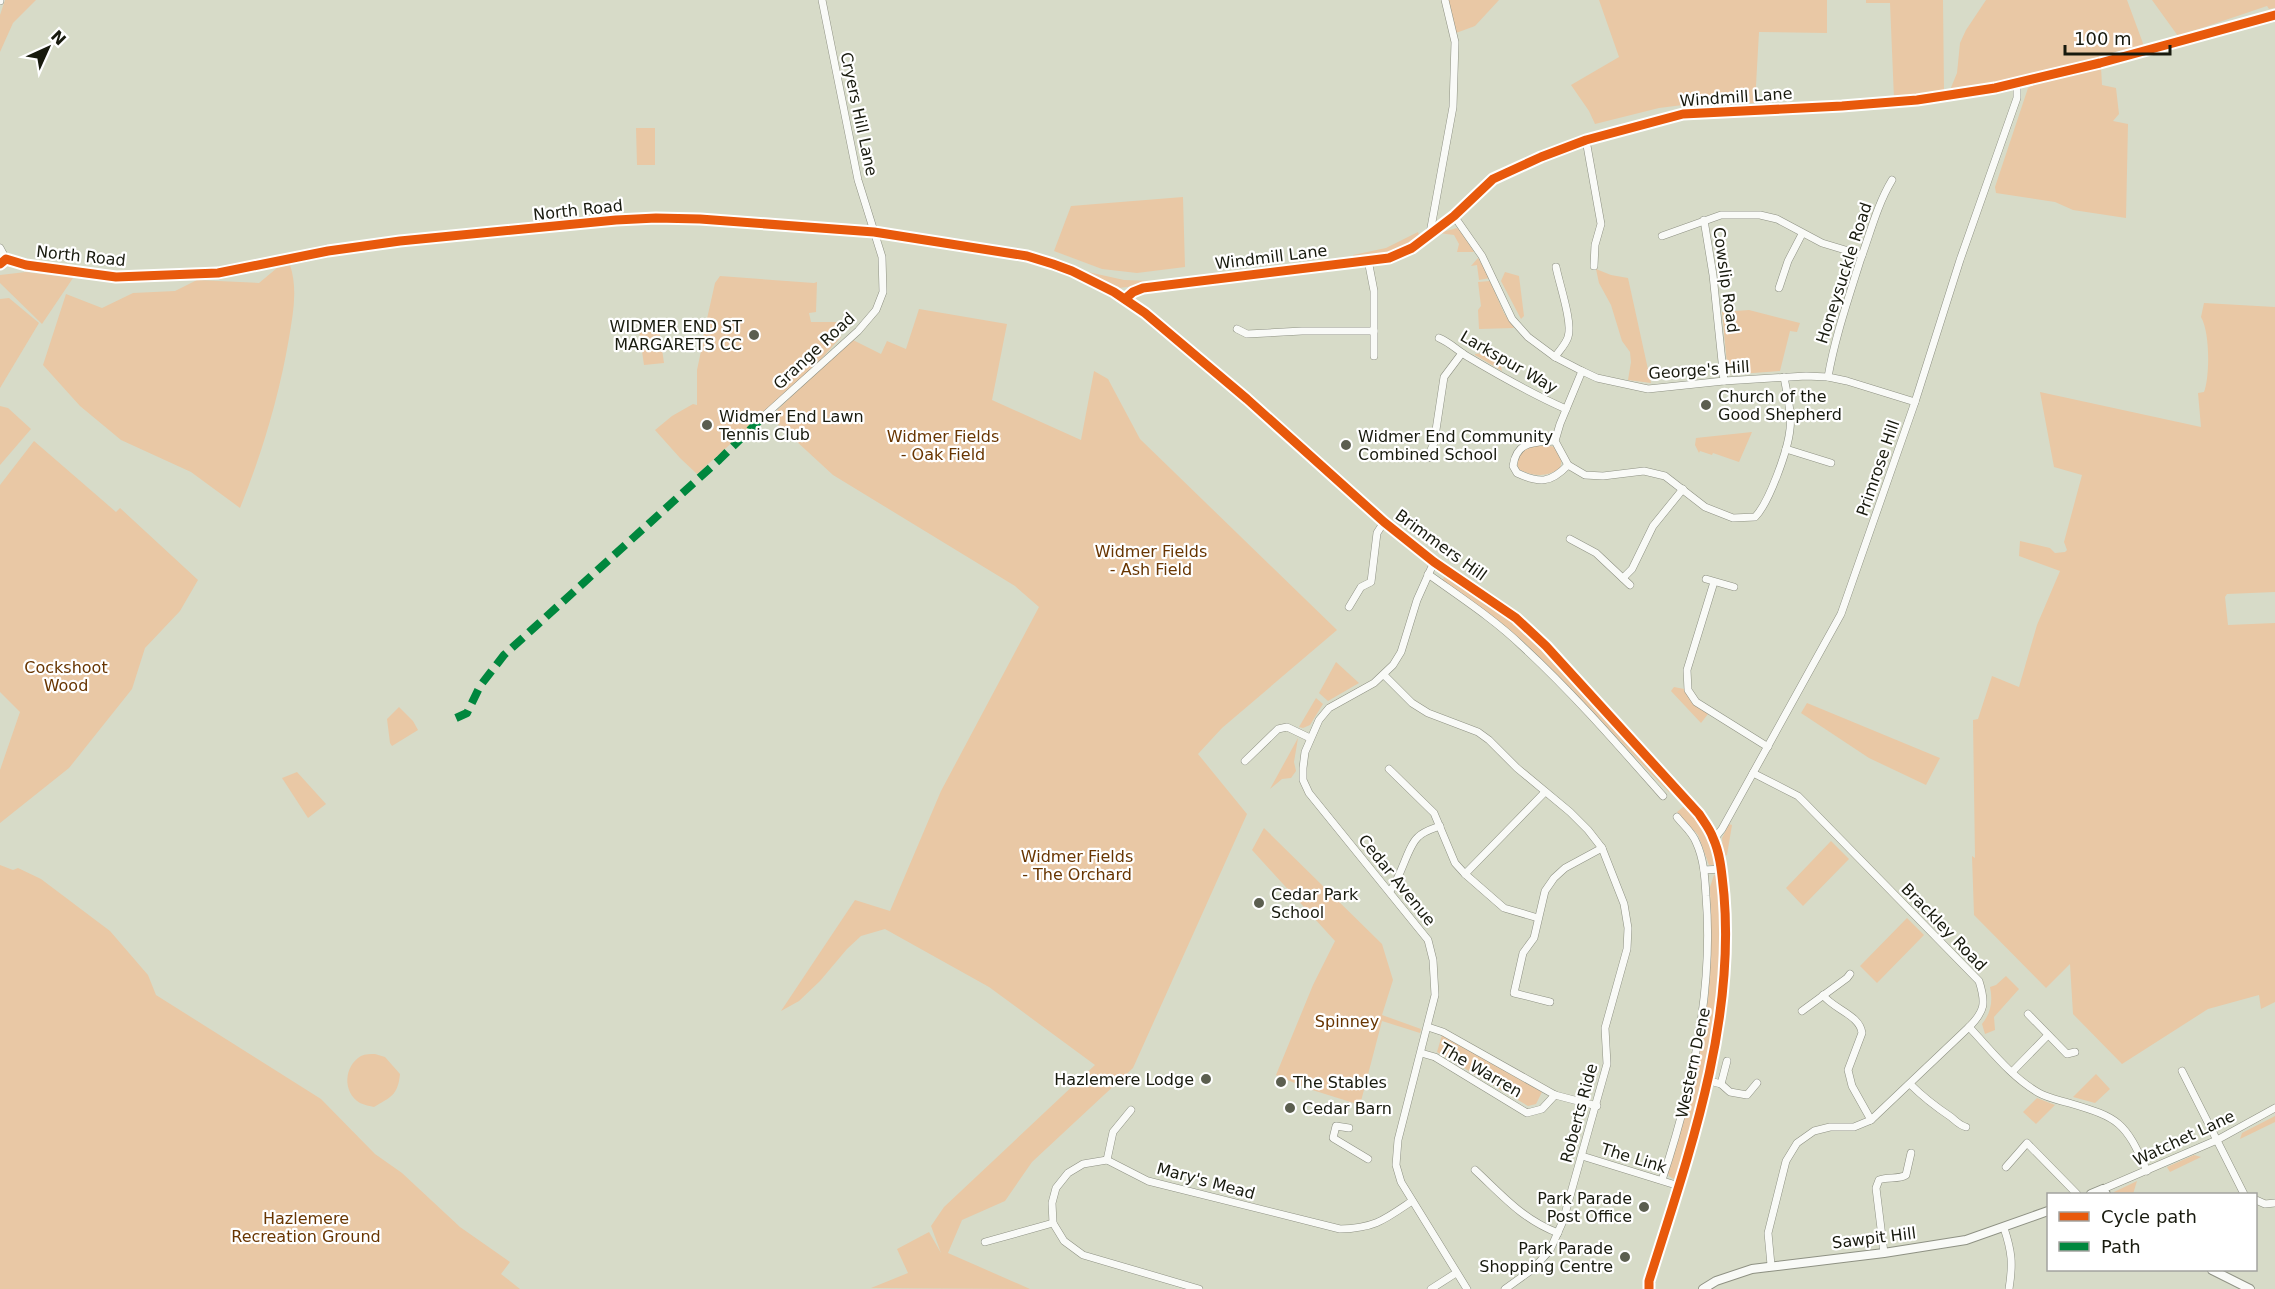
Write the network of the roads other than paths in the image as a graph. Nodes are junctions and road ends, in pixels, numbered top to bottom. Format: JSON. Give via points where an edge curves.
{"nodes":[{"id":1,"x":822,"y":0,"type":"edge"},
{"id":2,"x":1445,"y":0,"type":"edge"},
{"id":3,"x":2275,"y":15,"type":"edge"},
{"id":4,"x":2017,"y":84,"type":"junction"},
{"id":5,"x":1586,"y":140,"type":"junction"},
{"id":6,"x":1892,"y":180,"type":"dead end"},
{"id":7,"x":1454,"y":216,"type":"junction"},
{"id":8,"x":1704,"y":220,"type":"junction"},
{"id":9,"x":874,"y":232,"type":"junction"},
{"id":10,"x":1430,"y":233,"type":"junction"},
{"id":11,"x":1802,"y":234,"type":"junction"},
{"id":12,"x":1662,"y":236,"type":"dead end"},
{"id":13,"x":0,"y":248,"type":"edge"},
{"id":14,"x":1863,"y":255,"type":"junction"},
{"id":15,"x":1368,"y":260,"type":"junction"},
{"id":16,"x":3,"y":261,"type":"edge"},
{"id":17,"x":1594,"y":266,"type":"dead end"},
{"id":18,"x":1556,"y":267,"type":"dead end"},
{"id":19,"x":1779,"y":288,"type":"dead end"},
{"id":20,"x":1125,"y":299,"type":"junction"},
{"id":21,"x":1237,"y":329,"type":"dead end"},
{"id":22,"x":1374,"y":331,"type":"junction"},
{"id":23,"x":1439,"y":338,"type":"dead end"},
{"id":24,"x":1462,"y":353,"type":"junction"},
{"id":25,"x":1374,"y":356,"type":"dead end"},
{"id":26,"x":1555,"y":357,"type":"junction"},
{"id":27,"x":1582,"y":371,"type":"junction"},
{"id":28,"x":1784,"y":377,"type":"junction"},
{"id":29,"x":1828,"y":377,"type":"junction"},
{"id":30,"x":1724,"y":381,"type":"junction"},
{"id":31,"x":1915,"y":402,"type":"junction"},
{"id":32,"x":1566,"y":409,"type":"junction"},
{"id":33,"x":764,"y":416,"type":"dead end"},
{"id":34,"x":1555,"y":441,"type":"junction"},
{"id":35,"x":1786,"y":449,"type":"junction"},
{"id":36,"x":1431,"y":458,"type":"dead end"},
{"id":37,"x":1831,"y":463,"type":"dead end"},
{"id":38,"x":1568,"y":465,"type":"junction"},
{"id":39,"x":1683,"y":489,"type":"junction"},
{"id":40,"x":1384,"y":522,"type":"junction"},
{"id":41,"x":1570,"y":539,"type":"dead end"},
{"id":42,"x":1434,"y":562,"type":"junction"},
{"id":43,"x":1428,"y":574,"type":"junction"},
{"id":44,"x":1623,"y":578,"type":"junction"},
{"id":45,"x":1630,"y":585,"type":"dead end"},
{"id":46,"x":1734,"y":587,"type":"dead end"},
{"id":47,"x":1349,"y":607,"type":"dead end"},
{"id":48,"x":1384,"y":675,"type":"junction"},
{"id":49,"x":1310,"y":738,"type":"junction"},
{"id":50,"x":1768,"y":747,"type":"junction"},
{"id":51,"x":1245,"y":761,"type":"dead end"},
{"id":52,"x":1389,"y":769,"type":"dead end"},
{"id":53,"x":1753,"y":773,"type":"junction"},
{"id":54,"x":1545,"y":792,"type":"junction"},
{"id":55,"x":1664,"y":796,"type":"dead end"},
{"id":56,"x":1677,"y":817,"type":"dead end"},
{"id":57,"x":1440,"y":826,"type":"junction"},
{"id":58,"x":1714,"y":839,"type":"junction"},
{"id":59,"x":1602,"y":848,"type":"junction"},
{"id":60,"x":1722,"y":869,"type":"junction"},
{"id":61,"x":1704,"y":870,"type":"junction"},
{"id":62,"x":1465,"y":874,"type":"junction"},
{"id":63,"x":1390,"y":891,"type":"junction"},
{"id":64,"x":1538,"y":918,"type":"junction"},
{"id":65,"x":1850,"y":974,"type":"dead end"},
{"id":66,"x":1823,"y":995,"type":"junction"},
{"id":67,"x":1550,"y":1002,"type":"dead end"},
{"id":68,"x":1802,"y":1011,"type":"dead end"},
{"id":69,"x":2028,"y":1014,"type":"dead end"},
{"id":70,"x":1428,"y":1027,"type":"junction"},
{"id":71,"x":1969,"y":1027,"type":"junction"},
{"id":72,"x":2048,"y":1035,"type":"junction"},
{"id":73,"x":2075,"y":1052,"type":"dead end"},
{"id":74,"x":1421,"y":1053,"type":"junction"},
{"id":75,"x":1727,"y":1061,"type":"dead end"},
{"id":76,"x":2182,"y":1071,"type":"dead end"},
{"id":77,"x":2012,"y":1072,"type":"junction"},
{"id":78,"x":1706,"y":1080,"type":"junction"},
{"id":79,"x":1721,"y":1083,"type":"junction"},
{"id":80,"x":1757,"y":1083,"type":"dead end"},
{"id":81,"x":1910,"y":1084,"type":"junction"},
{"id":82,"x":1555,"y":1095,"type":"junction"},
{"id":83,"x":1597,"y":1106,"type":"junction"},
{"id":84,"x":2275,"y":1108,"type":"edge"},
{"id":85,"x":1131,"y":1110,"type":"dead end"},
{"id":86,"x":1871,"y":1120,"type":"junction"},
{"id":87,"x":1966,"y":1127,"type":"dead end"},
{"id":88,"x":1349,"y":1128,"type":"dead end"},
{"id":89,"x":2217,"y":1140,"type":"junction"},
{"id":90,"x":1911,"y":1153,"type":"dead end"},
{"id":91,"x":1582,"y":1156,"type":"junction"},
{"id":92,"x":1368,"y":1159,"type":"dead end"},
{"id":93,"x":1107,"y":1160,"type":"junction"},
{"id":94,"x":2006,"y":1167,"type":"dead end"},
{"id":95,"x":1475,"y":1170,"type":"dead end"},
{"id":96,"x":2147,"y":1171,"type":"junction"},
{"id":97,"x":1662,"y":1180,"type":"junction"},
{"id":98,"x":1679,"y":1186,"type":"junction"},
{"id":99,"x":2105,"y":1192,"type":"edge"},
{"id":100,"x":2076,"y":1193,"type":"edge"},
{"id":101,"x":2244,"y":1193,"type":"edge"},
{"id":102,"x":2257,"y":1200,"type":"edge"},
{"id":103,"x":1412,"y":1201,"type":"junction"},
{"id":104,"x":2275,"y":1203,"type":"edge"},
{"id":105,"x":2047,"y":1212,"type":"edge"},
{"id":106,"x":1053,"y":1223,"type":"junction"},
{"id":107,"x":2004,"y":1228,"type":"junction"},
{"id":108,"x":1558,"y":1233,"type":"junction"},
{"id":109,"x":985,"y":1242,"type":"dead end"},
{"id":110,"x":1884,"y":1253,"type":"junction"},
{"id":111,"x":1772,"y":1265,"type":"junction"},
{"id":112,"x":2216,"y":1271,"type":"edge"},
{"id":113,"x":1456,"y":1273,"type":"junction"},
{"id":114,"x":1199,"y":1289,"type":"edge"},
{"id":115,"x":1431,"y":1289,"type":"edge"},
{"id":116,"x":1467,"y":1289,"type":"edge"},
{"id":117,"x":1505,"y":1289,"type":"edge"},
{"id":118,"x":1649,"y":1289,"type":"edge"},
{"id":119,"x":1703,"y":1289,"type":"edge"},
{"id":120,"x":2009,"y":1289,"type":"edge"},
{"id":121,"x":2250,"y":1289,"type":"edge"}],
"edges":[{"from":1,"to":9,"type":"street","name":"Cryers Hill Lane","via":[[858,180]]},
{"from":2,"to":10,"type":"street","via":[[1455,42],[1453,107]]},
{"from":3,"to":4,"type":"street","name":"Windmill Lane"},
{"from":4,"to":5,"type":"street","name":"Windmill Lane","via":[[1907,101],[1683,114]]},
{"from":4,"to":31,"type":"street","name":"Primrose Hill","via":[[2017,98]]},
{"from":5,"to":7,"type":"street","name":"Windmill Lane","via":[[1493,179]]},
{"from":5,"to":17,"type":"street","via":[[1600,224]]},
{"from":6,"to":14,"type":"street","name":"Honeysuckle Road"},
{"from":7,"to":10,"type":"street","name":"Windmill Lane"},
{"from":7,"to":26,"type":"street","name":"George's Hill","via":[[1482,256],[1512,319]]},
{"from":8,"to":11,"type":"street","via":[[1721,215],[1760,215],[1777,219]]},
{"from":8,"to":12,"type":"street"},
{"from":8,"to":30,"type":"street","name":"Cowslip Road"},
{"from":9,"to":16,"type":"street","name":"North Road","via":[[656,218],[400,241],[218,273],[116,277]]},
{"from":9,"to":20,"type":"street","name":"North Road","via":[[1027,256],[1072,271]]},
{"from":9,"to":33,"type":"street","name":"Grange Road","via":[[882,257],[884,292],[876,309],[858,331]]},
{"from":10,"to":15,"type":"street","name":"Windmill Lane","via":[[1412,248],[1389,258]]},
{"from":11,"to":14,"type":"street"},
{"from":11,"to":19,"type":"street"},
{"from":13,"to":16,"type":"street"},
{"from":14,"to":29,"type":"street","name":"Honeysuckle Road","via":[[1833,346]]},
{"from":15,"to":20,"type":"street","name":"Windmill Lane","via":[[1143,288]]},
{"from":15,"to":22,"type":"street","via":[[1374,291]]},
{"from":18,"to":26,"type":"street","via":[[1570,320],[1568,337]]},
{"from":20,"to":40,"type":"street","name":"Brimmers Hill","via":[[1186,345]]},
{"from":21,"to":22,"type":"street","via":[[1247,334]]},
{"from":22,"to":25,"type":"street"},
{"from":23,"to":24,"type":"street","name":"Larkspur Way"},
{"from":24,"to":32,"type":"street","name":"Larkspur Way"},
{"from":24,"to":36,"type":"street","via":[[1444,377]]},
{"from":26,"to":27,"type":"street","name":"George's Hill"},
{"from":27,"to":30,"type":"street","name":"George's Hill","via":[[1648,389]]},
{"from":27,"to":32,"type":"street"},
{"from":28,"to":29,"type":"street","name":"George's Hill"},
{"from":28,"to":30,"type":"street","name":"George's Hill"},
{"from":28,"to":35,"type":"street","via":[[1790,428]]},
{"from":29,"to":31,"type":"street","name":"George's Hill"},
{"from":31,"to":50,"type":"street","name":"Primrose Hill","via":[[1841,614]]},
{"from":32,"to":34,"type":"street"},
{"from":34,"to":38,"type":"street"},
{"from":34,"to":38,"type":"street","via":[[1526,444],[1520,448],[1513,466],[1517,473],[1545,481]]},
{"from":35,"to":37,"type":"street"},
{"from":35,"to":39,"type":"street","via":[[1764,509],[1755,517],[1733,518],[1705,507]]},
{"from":38,"to":39,"type":"street","via":[[1585,475],[1644,471],[1665,476]]},
{"from":39,"to":44,"type":"street","via":[[1653,526],[1632,569]]},
{"from":40,"to":42,"type":"street","name":"Brimmers Hill"},
{"from":40,"to":47,"type":"street","via":[[1377,533],[1371,582],[1361,587]]},
{"from":41,"to":44,"type":"street","via":[[1596,553]]},
{"from":42,"to":43,"type":"street","name":"Cedar Avenue"},
{"from":42,"to":58,"type":"street","name":"Brimmers Hill","via":[[1515,618],[1546,646],[1699,814]]},
{"from":43,"to":48,"type":"street","name":"Cedar Avenue","via":[[1401,652]]},
{"from":43,"to":55,"type":"street","via":[[1521,645]]},
{"from":44,"to":45,"type":"street"},
{"from":46,"to":50,"type":"street","via":[[1710,580],[1687,670],[1688,690],[1696,702]]},
{"from":48,"to":49,"type":"street","name":"Cedar Avenue","via":[[1329,708]]},
{"from":48,"to":54,"type":"street","name":"Roberts Ride","via":[[1428,713],[1478,732]]},
{"from":49,"to":51,"type":"street","via":[[1287,728],[1278,729]]},
{"from":49,"to":63,"type":"street","name":"Cedar Avenue","via":[[1303,768],[1309,793]]},
{"from":50,"to":53,"type":"street","name":"Primrose Hill"},
{"from":52,"to":57,"type":"street","via":[[1434,813]]},
{"from":53,"to":58,"type":"street","name":"Primrose Hill"},
{"from":53,"to":71,"type":"street","name":"Brackley Road","via":[[1798,796],[1979,981],[1985,1000],[1979,1017]]},
{"from":54,"to":59,"type":"street","name":"Roberts Ride","via":[[1582,824]]},
{"from":54,"to":62,"type":"street"},
{"from":56,"to":61,"type":"street","via":[[1697,844]]},
{"from":57,"to":62,"type":"street","via":[[1455,863]]},
{"from":57,"to":63,"type":"street","via":[[1415,840]]},
{"from":58,"to":60,"type":"street","name":"Western Dene"},
{"from":59,"to":64,"type":"street","via":[[1564,868],[1554,878],[1545,891]]},
{"from":59,"to":83,"type":"street","name":"Roberts Ride","via":[[1624,904],[1628,928],[1627,949],[1605,1028],[1607,1065]]},
{"from":60,"to":61,"type":"street"},
{"from":60,"to":78,"type":"street","name":"Western Dene","via":[[1727,933],[1721,1011]]},
{"from":61,"to":97,"type":"street","via":[[1704,1005],[1676,1138]]},
{"from":62,"to":64,"type":"street","via":[[1504,908]]},
{"from":63,"to":70,"type":"street","name":"Cedar Avenue","via":[[1428,940],[1435,995]]},
{"from":64,"to":67,"type":"street","via":[[1534,938],[1523,953],[1511,993]]},
{"from":65,"to":66,"type":"street"},
{"from":66,"to":68,"type":"street"},
{"from":66,"to":86,"type":"street","via":[[1856,1020],[1861,1029],[1848,1070],[1852,1086]]},
{"from":69,"to":72,"type":"street"},
{"from":70,"to":74,"type":"street","name":"Cedar Avenue"},
{"from":70,"to":82,"type":"street","name":"The Warren"},
{"from":71,"to":77,"type":"street"},
{"from":71,"to":81,"type":"street","name":"Brackley Road"},
{"from":72,"to":73,"type":"street","via":[[2067,1054]]},
{"from":72,"to":77,"type":"street"},
{"from":74,"to":82,"type":"street","name":"The Warren","via":[[1435,1057],[1527,1113],[1542,1109]]},
{"from":74,"to":103,"type":"street","name":"Cedar Avenue","via":[[1396,1152],[1401,1182]]},
{"from":75,"to":79,"type":"street"},
{"from":76,"to":89,"type":"street"},
{"from":77,"to":96,"type":"street","via":[[2041,1094],[2106,1115],[2120,1124],[2132,1138]]},
{"from":78,"to":79,"type":"street"},
{"from":78,"to":98,"type":"street","name":"Western Dene"},
{"from":79,"to":80,"type":"street","via":[[1730,1092],[1747,1095]]},
{"from":81,"to":86,"type":"street","name":"Brackley Road"},
{"from":81,"to":87,"type":"street","via":[[1932,1105]]},
{"from":82,"to":83,"type":"street","name":"The Warren"},
{"from":83,"to":91,"type":"street","name":"Roberts Ride"},
{"from":84,"to":89,"type":"street","name":"Watchet Lane"},
{"from":85,"to":93,"type":"street","via":[[1113,1132]]},
{"from":86,"to":111,"type":"street","via":[[1854,1127],[1814,1131],[1797,1143],[1786,1161],[1768,1233]]},
{"from":88,"to":92,"type":"street","via":[[1336,1126],[1333,1138]]},
{"from":89,"to":96,"type":"street","name":"Watchet Lane"},
{"from":89,"to":101,"type":"street"},
{"from":90,"to":110,"type":"street","via":[[1906,1175],[1884,1177],[1876,1188]]},
{"from":91,"to":97,"type":"street","name":"The Link"},
{"from":91,"to":108,"type":"street","name":"Roberts Ride"},
{"from":93,"to":103,"type":"street","name":"Mary's Mead","via":[[1148,1181],[1340,1229],[1364,1228],[1383,1221]]},
{"from":93,"to":106,"type":"street","via":[[1083,1164],[1068,1173],[1056,1188]]},
{"from":94,"to":100,"type":"street","via":[[2027,1143]]},
{"from":95,"to":108,"type":"street","via":[[1525,1217]]},
{"from":96,"to":99,"type":"street","name":"Watchet Lane"},
{"from":97,"to":98,"type":"street","name":"The Link"},
{"from":98,"to":118,"type":"street","name":"Western Dene"},
{"from":102,"to":104,"type":"street"},
{"from":103,"to":113,"type":"street","name":"Cedar Avenue"},
{"from":105,"to":107,"type":"street","name":"Sawpit Hill"},
{"from":106,"to":109,"type":"street"},
{"from":106,"to":114,"type":"street","via":[[1064,1242],[1083,1255]]},
{"from":107,"to":110,"type":"street","name":"Sawpit Hill","via":[[1946,1244]]},
{"from":107,"to":120,"type":"street","via":[[2013,1264]]},
{"from":108,"to":117,"type":"street","name":"Roberts Ride","via":[[1550,1250],[1533,1269]]},
{"from":110,"to":111,"type":"street","name":"Sawpit Hill"},
{"from":111,"to":119,"type":"street","name":"Sawpit Hill","via":[[1734,1274]]},
{"from":112,"to":121,"type":"street"},
{"from":113,"to":115,"type":"street"},
{"from":113,"to":116,"type":"street","name":"Cedar Avenue"}]}
